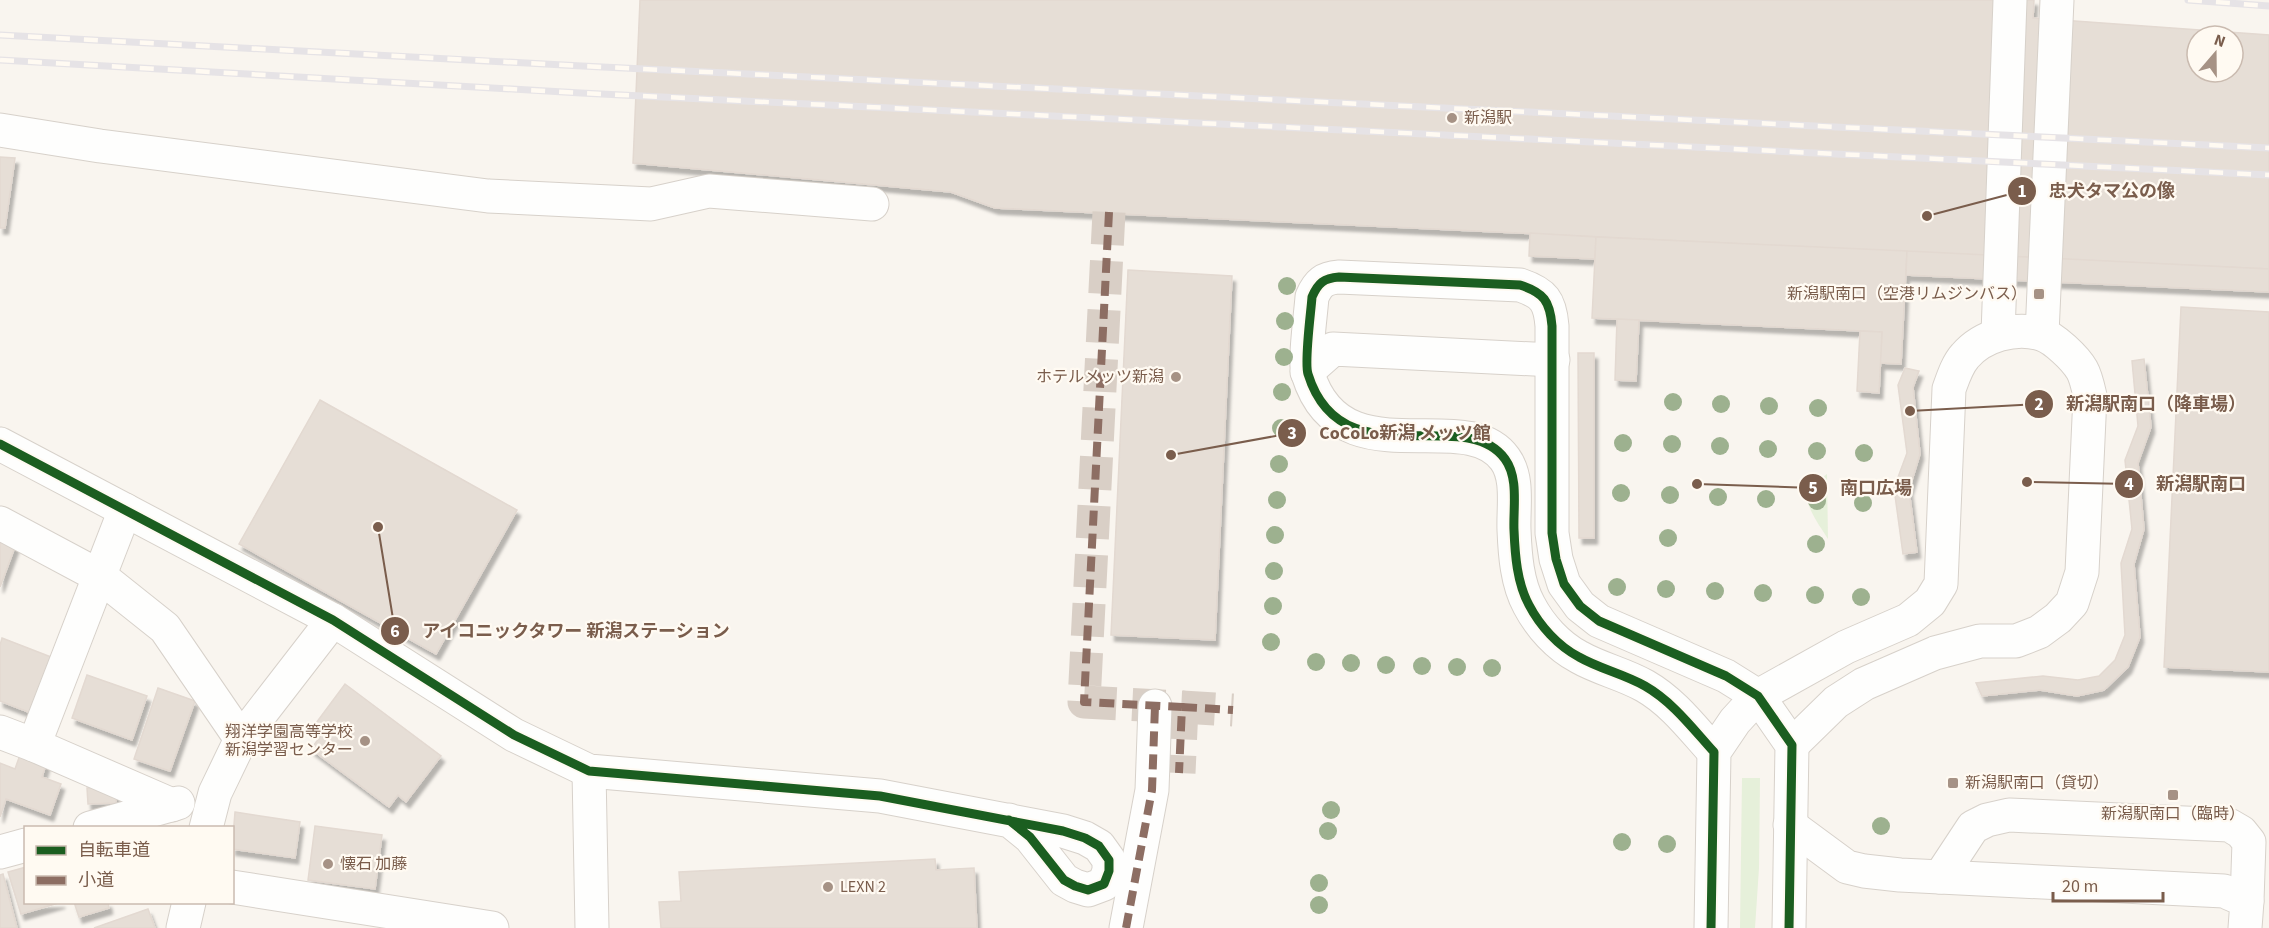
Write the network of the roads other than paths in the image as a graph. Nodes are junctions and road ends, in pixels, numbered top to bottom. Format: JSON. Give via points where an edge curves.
{"nodes":[{"id":1,"x":2010,"y":0,"type":"edge"},
{"id":2,"x":2057,"y":0,"type":"edge"},
{"id":3,"x":0,"y":130,"type":"edge"},
{"id":4,"x":872,"y":204,"type":"dead end"},
{"id":5,"x":1998,"y":334,"type":"junction"},
{"id":6,"x":2042,"y":334,"type":"junction"},
{"id":7,"x":1552,"y":360,"type":"junction"},
{"id":8,"x":1307,"y":372,"type":"junction"},
{"id":9,"x":0,"y":444,"type":"edge"},
{"id":10,"x":125,"y":510,"type":"junction"},
{"id":11,"x":0,"y":523,"type":"edge"},
{"id":12,"x":100,"y":577,"type":"junction"},
{"id":13,"x":333,"y":620,"type":"junction"},
{"id":14,"x":1758,"y":696,"type":"junction"},
{"id":15,"x":1155,"y":706,"type":"dead end"},
{"id":16,"x":0,"y":732,"type":"edge"},
{"id":17,"x":241,"y":739,"type":"junction"},
{"id":18,"x":34,"y":745,"type":"junction"},
{"id":19,"x":1792,"y":745,"type":"junction"},
{"id":20,"x":1714,"y":752,"type":"junction"},
{"id":21,"x":589,"y":771,"type":"junction"},
{"id":22,"x":215,"y":792,"type":"junction"},
{"id":23,"x":172,"y":805,"type":"junction"},
{"id":24,"x":1009,"y":820,"type":"dead end"},
{"id":25,"x":1790,"y":825,"type":"junction"},
{"id":26,"x":97,"y":826,"type":"edge"},
{"id":27,"x":207,"y":826,"type":"edge"},
{"id":28,"x":24,"y":846,"type":"edge"},
{"id":29,"x":0,"y":852,"type":"edge"},
{"id":30,"x":1940,"y":877,"type":"junction"},
{"id":31,"x":234,"y":887,"type":"edge"},
{"id":32,"x":189,"y":904,"type":"edge"},
{"id":33,"x":2246,"y":915,"type":"edge"},
{"id":34,"x":183,"y":928,"type":"edge"},
{"id":35,"x":492,"y":928,"type":"edge"},
{"id":36,"x":591,"y":928,"type":"edge"},
{"id":37,"x":1126,"y":928,"type":"edge"},
{"id":38,"x":1711,"y":928,"type":"edge"},
{"id":39,"x":1789,"y":928,"type":"edge"}],
"edges":[{"from":1,"to":5,"type":"street"},
{"from":2,"to":6,"type":"street"},
{"from":3,"to":4,"type":"street","via":[[488,196],[651,204],[709,191]]},
{"from":5,"to":6,"type":"street"},
{"from":5,"to":14,"type":"street","via":[[1965,356],[1949,389],[1941,584],[1930,602],[1908,620],[1846,646]]},
{"from":6,"to":19,"type":"street","via":[[2073,357],[2083,371],[2090,396],[2082,572],[2072,603],[2040,632],[2016,641],[1980,641],[1935,653],[1864,684],[1836,702]]},
{"from":7,"to":8,"type":"street","via":[[1334,349]]},
{"from":7,"to":8,"type":"street","via":[[1551,310],[1537,291],[1520,285],[1339,277],[1327,278],[1316,287],[1312,297]]},
{"from":7,"to":14,"type":"street","via":[[1552,533],[1564,584],[1580,606],[1599,621],[1726,676]]},
{"from":8,"to":20,"type":"street","via":[[1324,406],[1354,427],[1373,434],[1467,438],[1495,448],[1506,459],[1511,474],[1519,580],[1528,604],[1549,634],[1577,657],[1646,687],[1678,712]]},
{"from":9,"to":10,"type":"street"},
{"from":10,"to":12,"type":"street"},
{"from":10,"to":13,"type":"street"},
{"from":11,"to":12,"type":"street"},
{"from":12,"to":17,"type":"street","via":[[165,628]]},
{"from":12,"to":18,"type":"street"},
{"from":13,"to":17,"type":"street"},
{"from":13,"to":21,"type":"street","via":[[514,735]]},
{"from":14,"to":19,"type":"street"},
{"from":14,"to":20,"type":"street"},
{"from":15,"to":37,"type":"street","via":[[1152,789]]},
{"from":16,"to":18,"type":"street"},
{"from":17,"to":22,"type":"street"},
{"from":18,"to":23,"type":"street"},
{"from":19,"to":25,"type":"street"},
{"from":20,"to":38,"type":"street"},
{"from":21,"to":24,"type":"street","via":[[880,796]]},
{"from":21,"to":36,"type":"street"},
{"from":22,"to":23,"type":"street"},
{"from":22,"to":27,"type":"street"},
{"from":23,"to":26,"type":"street"},
{"from":25,"to":30,"type":"street","via":[[1846,867]]},
{"from":25,"to":39,"type":"street"},
{"from":28,"to":29,"type":"street"},
{"from":30,"to":33,"type":"street","via":[[2224,891]]},
{"from":30,"to":33,"type":"street","via":[[1972,827],[2009,815],[2229,825],[2249,842]]},
{"from":31,"to":35,"type":"street"},
{"from":32,"to":34,"type":"street"}]}
